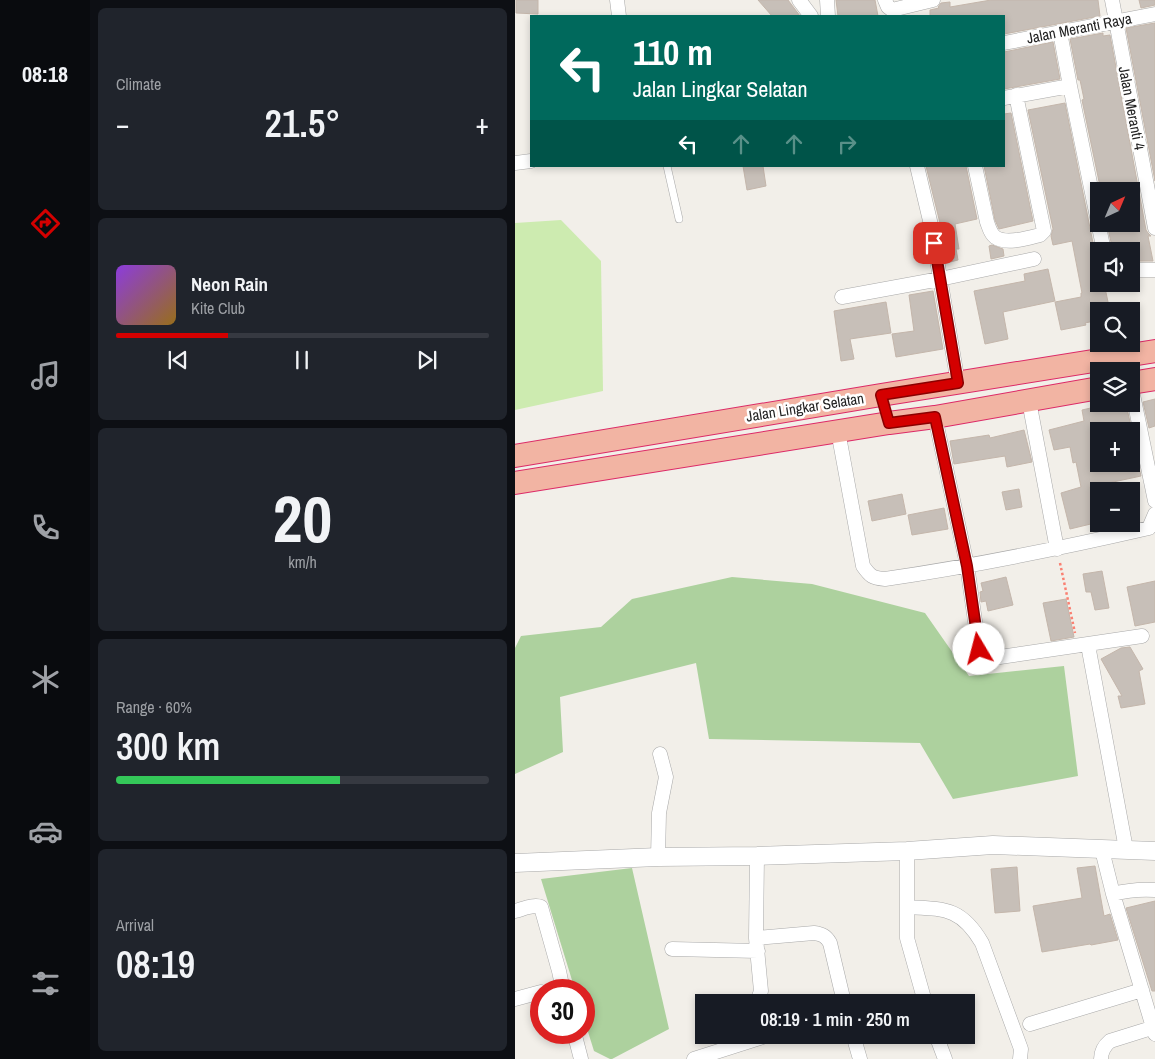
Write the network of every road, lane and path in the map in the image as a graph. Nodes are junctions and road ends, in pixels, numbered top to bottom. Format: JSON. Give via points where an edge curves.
{"nodes":[{"id":1,"x":617,"y":0,"type":"edge"},
{"id":2,"x":799,"y":0,"type":"edge"},
{"id":3,"x":827,"y":0,"type":"edge"},
{"id":4,"x":885,"y":0,"type":"edge"},
{"id":5,"x":933,"y":0,"type":"edge"},
{"id":6,"x":1112,"y":0,"type":"edge"},
{"id":7,"x":1155,"y":14,"type":"edge"},
{"id":8,"x":619,"y":15,"type":"edge"},
{"id":9,"x":810,"y":15,"type":"edge"},
{"id":10,"x":828,"y":15,"type":"edge"},
{"id":11,"x":1116,"y":22,"type":"junction"},
{"id":12,"x":1060,"y":32,"type":"junction"},
{"id":13,"x":1005,"y":42,"type":"edge"},
{"id":14,"x":1070,"y":86,"type":"junction"},
{"id":15,"x":1010,"y":96,"type":"edge"},
{"id":16,"x":530,"y":161,"type":"edge"},
{"id":17,"x":515,"y":163,"type":"edge"},
{"id":18,"x":667,"y":167,"type":"edge"},
{"id":19,"x":917,"y":167,"type":"edge"},
{"id":20,"x":975,"y":167,"type":"edge"},
{"id":21,"x":679,"y":219,"type":"dead end"},
{"id":22,"x":1154,"y":222,"type":"edge"},
{"id":23,"x":1102,"y":242,"type":"edge"},
{"id":24,"x":1034,"y":259,"type":"dead end"},
{"id":25,"x":1140,"y":270,"type":"edge"},
{"id":26,"x":1155,"y":270,"type":"edge"},
{"id":27,"x":940,"y":279,"type":"junction"},
{"id":28,"x":841,"y":297,"type":"dead end"},
{"id":29,"x":1155,"y":351,"type":"edge"},
{"id":30,"x":1155,"y":379,"type":"edge"},
{"id":31,"x":1140,"y":382,"type":"edge"},
{"id":32,"x":958,"y":383,"type":"junction"},
{"id":33,"x":1090,"y":390,"type":"edge"},
{"id":34,"x":881,"y":395,"type":"junction"},
{"id":35,"x":1029,"y":401,"type":"junction"},
{"id":36,"x":1137,"y":412,"type":"edge"},
{"id":37,"x":935,"y":417,"type":"junction"},
{"id":38,"x":889,"y":423,"type":"junction"},
{"id":39,"x":838,"y":431,"type":"junction"},
{"id":40,"x":515,"y":456,"type":"edge"},
{"id":41,"x":515,"y":483,"type":"edge"},
{"id":42,"x":1155,"y":501,"type":"edge"},
{"id":43,"x":1155,"y":514,"type":"edge"},
{"id":44,"x":1057,"y":549,"type":"junction"},
{"id":45,"x":967,"y":566,"type":"junction"},
{"id":46,"x":1142,"y":636,"type":"dead end"},
{"id":47,"x":1083,"y":645,"type":"junction"},
{"id":48,"x":660,"y":754,"type":"dead end"},
{"id":49,"x":1102,"y":850,"type":"junction"},
{"id":50,"x":1126,"y":850,"type":"junction"},
{"id":51,"x":907,"y":851,"type":"junction"},
{"id":52,"x":1155,"y":851,"type":"edge"},
{"id":53,"x":757,"y":856,"type":"junction"},
{"id":54,"x":658,"y":857,"type":"junction"},
{"id":55,"x":515,"y":863,"type":"edge"},
{"id":56,"x":1155,"y":890,"type":"edge"},
{"id":57,"x":1113,"y":894,"type":"junction"},
{"id":58,"x":907,"y":907,"type":"junction"},
{"id":59,"x":515,"y":911,"type":"edge"},
{"id":60,"x":757,"y":945,"type":"junction"},
{"id":61,"x":672,"y":949,"type":"dead end"},
{"id":62,"x":559,"y":979,"type":"edge"},
{"id":63,"x":1142,"y":990,"type":"junction"},
{"id":64,"x":762,"y":994,"type":"edge"},
{"id":65,"x":842,"y":994,"type":"edge"},
{"id":66,"x":923,"y":994,"type":"edge"},
{"id":67,"x":530,"y":995,"type":"edge"},
{"id":68,"x":515,"y":999,"type":"edge"},
{"id":69,"x":1030,"y":1024,"type":"dead end"},
{"id":70,"x":1154,"y":1029,"type":"edge"},
{"id":71,"x":577,"y":1044,"type":"edge"},
{"id":72,"x":738,"y":1044,"type":"edge"},
{"id":73,"x":856,"y":1044,"type":"edge"},
{"id":74,"x":939,"y":1044,"type":"edge"},
{"id":75,"x":580,"y":1059,"type":"edge"},
{"id":76,"x":694,"y":1059,"type":"edge"},
{"id":77,"x":860,"y":1059,"type":"edge"},
{"id":78,"x":945,"y":1059,"type":"edge"},
{"id":79,"x":1020,"y":1059,"type":"edge"},
{"id":80,"x":1101,"y":1059,"type":"edge"}],
"edges":[{"from":1,"to":8,"type":"street"},
{"from":2,"to":9,"type":"street"},
{"from":3,"to":10,"type":"street"},
{"from":4,"to":5,"type":"street","via":[[892,10]]},
{"from":6,"to":11,"type":"street","name":"Jalan Meranti 4"},
{"from":7,"to":11,"type":"street","name":"Jalan Meranti Raya"},
{"from":11,"to":12,"type":"street","name":"Jalan Meranti Raya"},
{"from":11,"to":22,"type":"street","name":"Jalan Meranti 4"},
{"from":12,"to":13,"type":"street","name":"Jalan Meranti Raya"},
{"from":12,"to":14,"type":"street"},
{"from":14,"to":15,"type":"street"},
{"from":14,"to":23,"type":"street"},
{"from":15,"to":20,"type":"street","via":[[1044,231],[1012,240],[995,237],[987,222]]},
{"from":16,"to":17,"type":"street"},
{"from":18,"to":21,"type":"lane"},
{"from":19,"to":27,"type":"street"},
{"from":24,"to":27,"type":"street"},
{"from":25,"to":26,"type":"street"},
{"from":27,"to":28,"type":"street"},
{"from":27,"to":32,"type":"street"},
{"from":29,"to":32,"type":"highway","name":"Jalan Lingkar Selatan"},
{"from":30,"to":31,"type":"highway"},
{"from":32,"to":34,"type":"highway","name":"Jalan Lingkar Selatan"},
{"from":33,"to":35,"type":"highway","name":"Jalan Lingkar Selatan"},
{"from":34,"to":38,"type":"highway"},
{"from":34,"to":40,"type":"highway","name":"Jalan Lingkar Selatan"},
{"from":35,"to":37,"type":"highway","name":"Jalan Lingkar Selatan"},
{"from":35,"to":44,"type":"street"},
{"from":36,"to":42,"type":"street"},
{"from":37,"to":38,"type":"highway","name":"Jalan Lingkar Selatan"},
{"from":37,"to":45,"type":"street"},
{"from":38,"to":39,"type":"highway","name":"Jalan Lingkar Selatan"},
{"from":39,"to":41,"type":"highway","name":"Jalan Lingkar Selatan"},
{"from":39,"to":45,"type":"street","via":[[863,566],[870,576],[885,579]]},
{"from":43,"to":44,"type":"street","via":[[1149,528]]},
{"from":44,"to":45,"type":"street"},
{"from":44,"to":47,"type":"path"},
{"from":45,"to":47,"type":"street","via":[[979,649],[985,656],[993,658]]},
{"from":46,"to":47,"type":"street"},
{"from":47,"to":50,"type":"street"},
{"from":48,"to":54,"type":"street","via":[[666,777],[659,813]]},
{"from":49,"to":50,"type":"street"},
{"from":49,"to":51,"type":"street","via":[[993,845]]},
{"from":49,"to":57,"type":"street"},
{"from":50,"to":52,"type":"street"},
{"from":51,"to":53,"type":"street"},
{"from":51,"to":58,"type":"street"},
{"from":53,"to":54,"type":"street"},
{"from":53,"to":60,"type":"street"},
{"from":54,"to":55,"type":"street"},
{"from":56,"to":57,"type":"street"},
{"from":57,"to":63,"type":"street"},
{"from":58,"to":66,"type":"street","via":[[907,938]]},
{"from":58,"to":79,"type":"street","via":[[952,912],[965,920],[976,933],[1021,1049]]},
{"from":59,"to":62,"type":"street","via":[[541,907]]},
{"from":60,"to":61,"type":"street"},
{"from":60,"to":64,"type":"street"},
{"from":60,"to":65,"type":"street","via":[[823,935],[830,943]]},
{"from":63,"to":69,"type":"street"},
{"from":63,"to":70,"type":"street"},
{"from":67,"to":68,"type":"street"},
{"from":70,"to":80,"type":"street","via":[[1111,1041],[1105,1045]]},
{"from":71,"to":75,"type":"street"},
{"from":72,"to":76,"type":"street"},
{"from":73,"to":77,"type":"street"},
{"from":74,"to":78,"type":"street"}]}
